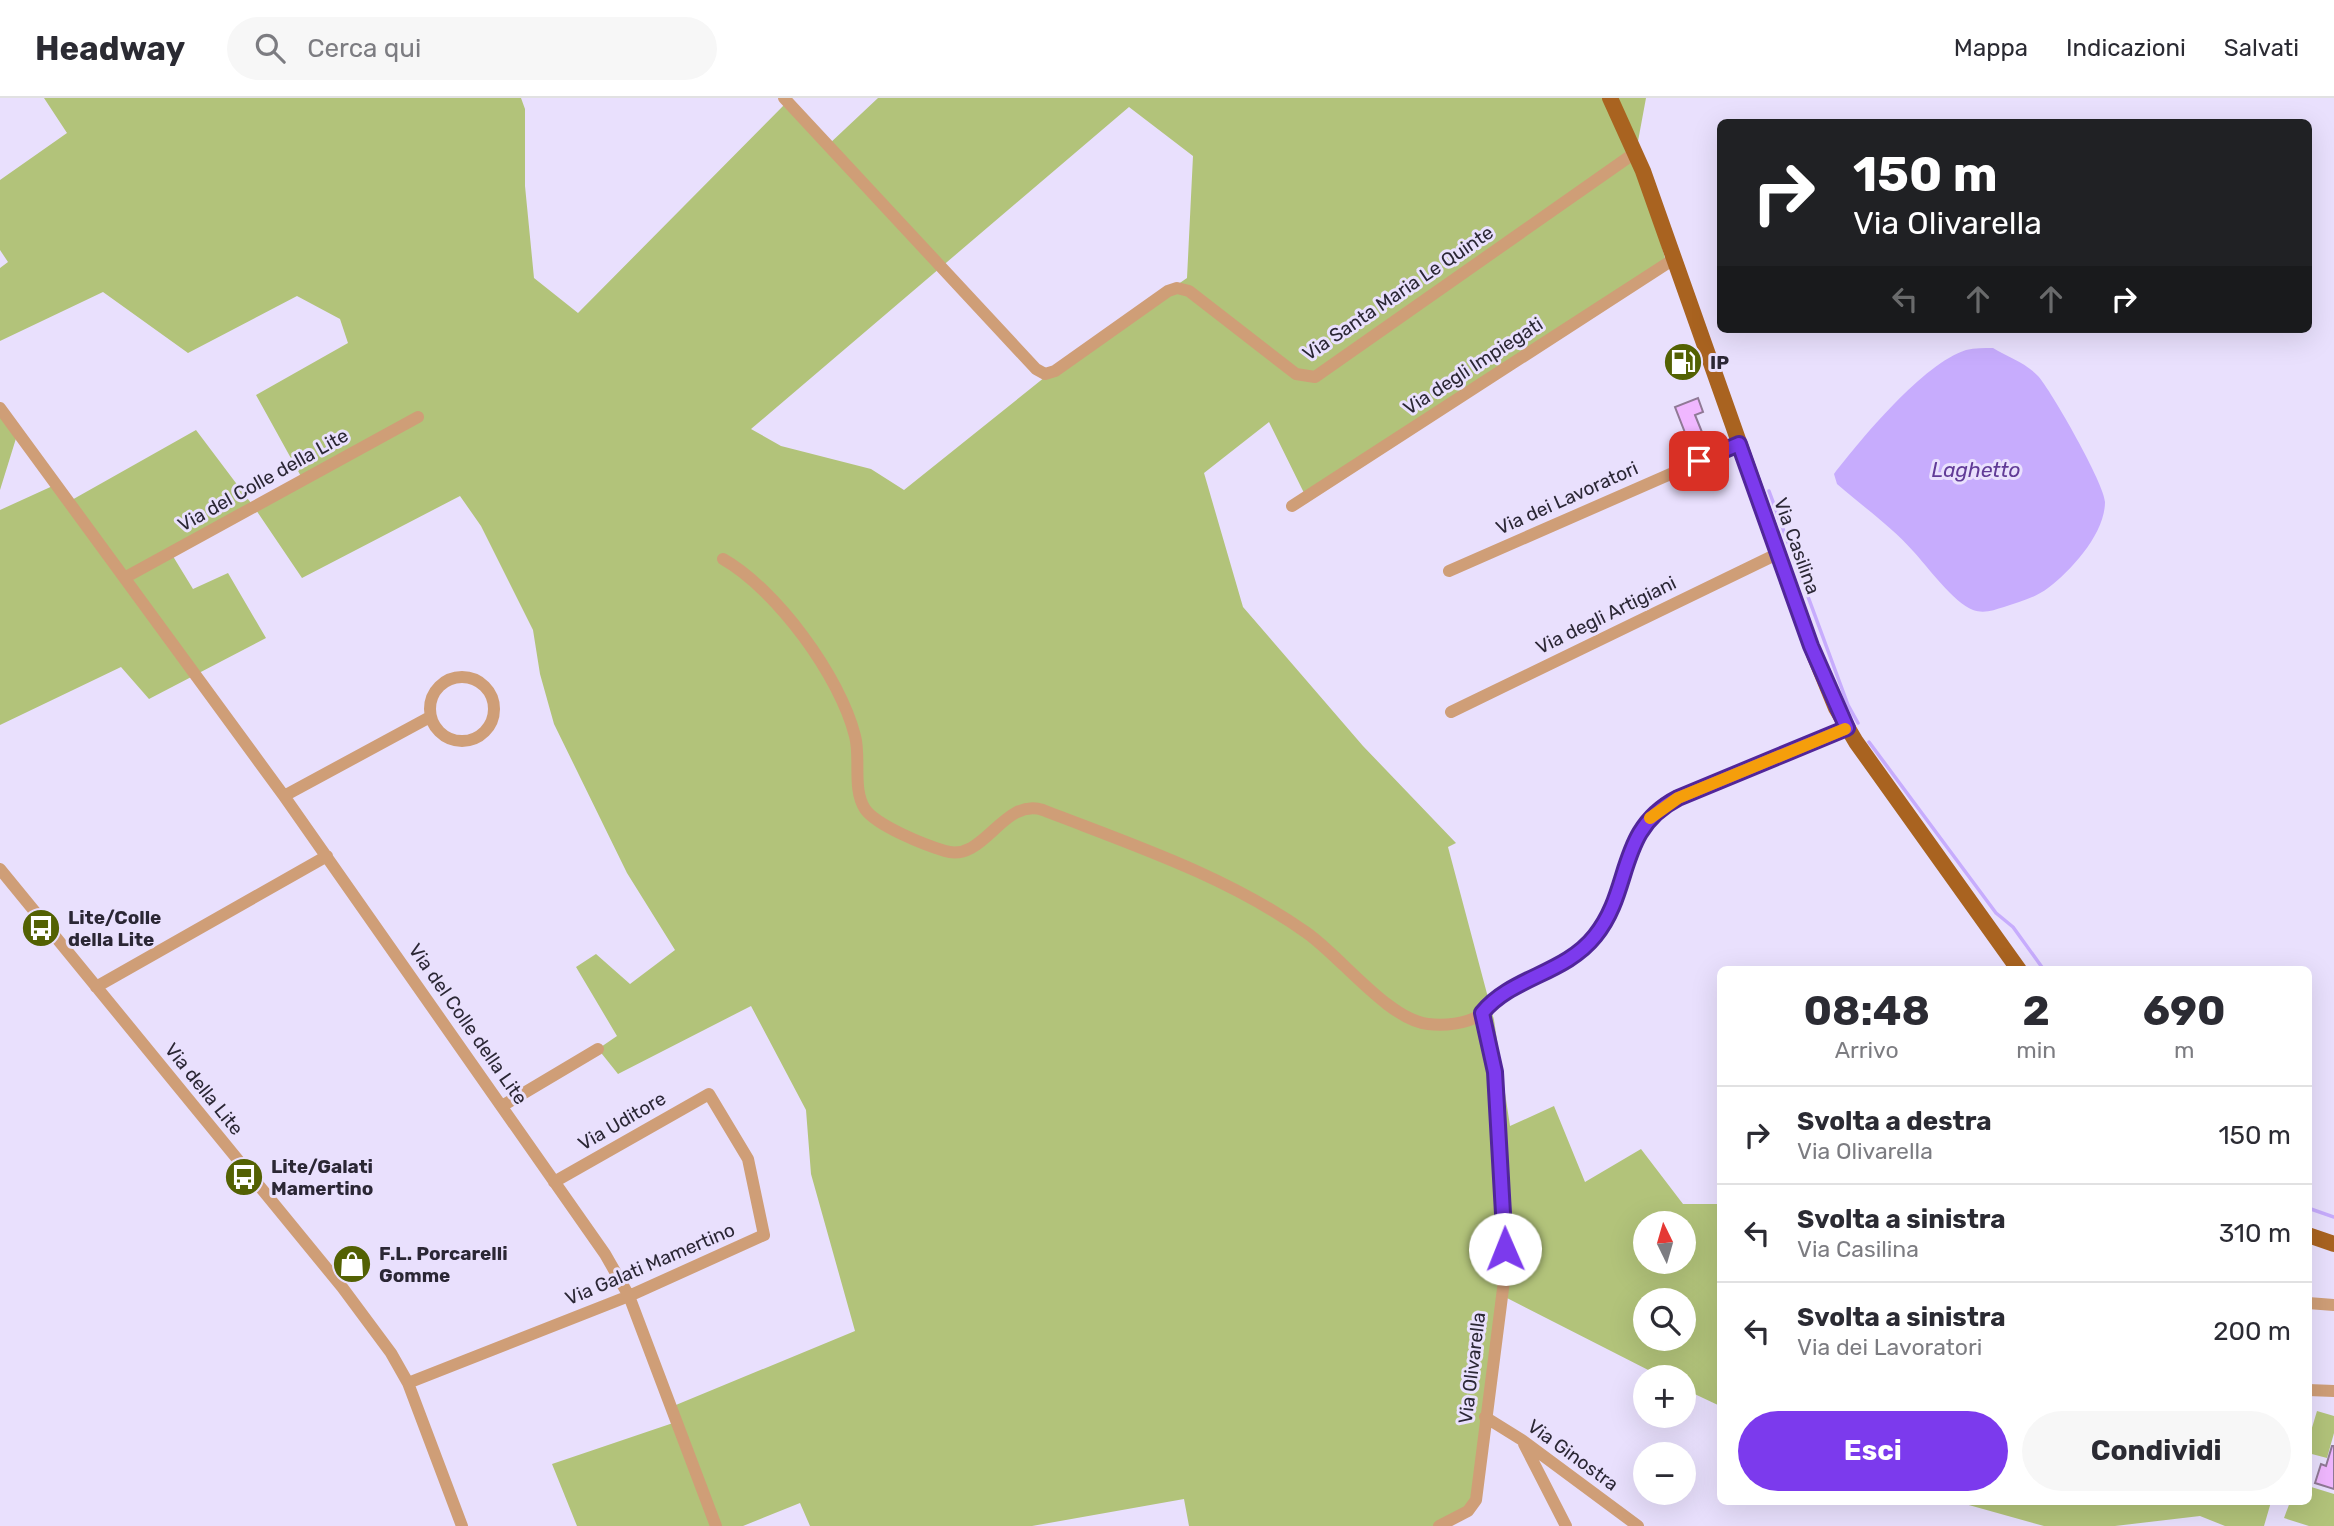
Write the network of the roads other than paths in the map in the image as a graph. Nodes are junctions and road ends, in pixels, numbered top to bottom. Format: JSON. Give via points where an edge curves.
{"nodes":[{"id":1,"x":784,"y":98,"type":"edge"},
{"id":2,"x":1610,"y":98,"type":"edge"},
{"id":3,"x":1636,"y":152,"type":"junction"},
{"id":4,"x":1674,"y":259,"type":"junction"},
{"id":5,"x":0,"y":408,"type":"edge"},
{"id":6,"x":418,"y":417,"type":"dead end"},
{"id":7,"x":1739,"y":444,"type":"junction"},
{"id":8,"x":1292,"y":506,"type":"dead end"},
{"id":9,"x":1777,"y":554,"type":"junction"},
{"id":10,"x":723,"y":559,"type":"dead end"},
{"id":11,"x":1450,"y":570,"type":"dead end"},
{"id":12,"x":126,"y":577,"type":"junction"},
{"id":13,"x":1451,"y":712,"type":"dead end"},
{"id":14,"x":430,"y":717,"type":"junction"},
{"id":15,"x":1847,"y":728,"type":"junction"},
{"id":16,"x":284,"y":796,"type":"junction"},
{"id":17,"x":327,"y":856,"type":"junction"},
{"id":18,"x":0,"y":869,"type":"edge"},
{"id":19,"x":2016,"y":966,"type":"edge"},
{"id":20,"x":96,"y":987,"type":"junction"},
{"id":21,"x":1482,"y":1013,"type":"junction"},
{"id":22,"x":598,"y":1049,"type":"dead end"},
{"id":23,"x":709,"y":1094,"type":"joint"},
{"id":24,"x":502,"y":1106,"type":"junction"},
{"id":25,"x":554,"y":1182,"type":"junction"},
{"id":26,"x":2312,"y":1236,"type":"edge"},
{"id":27,"x":2334,"y":1245,"type":"edge"},
{"id":28,"x":629,"y":1296,"type":"junction"},
{"id":29,"x":2312,"y":1303,"type":"edge"},
{"id":30,"x":2334,"y":1305,"type":"edge"},
{"id":31,"x":408,"y":1383,"type":"junction"},
{"id":32,"x":2312,"y":1390,"type":"edge"},
{"id":33,"x":2334,"y":1391,"type":"edge"},
{"id":34,"x":1485,"y":1417,"type":"junction"},
{"id":35,"x":1522,"y":1440,"type":"junction"},
{"id":36,"x":1463,"y":1521,"type":"edge"},
{"id":37,"x":462,"y":1526,"type":"edge"},
{"id":38,"x":716,"y":1526,"type":"edge"},
{"id":39,"x":1439,"y":1526,"type":"edge"},
{"id":40,"x":1566,"y":1526,"type":"edge"},
{"id":41,"x":1638,"y":1526,"type":"edge"}],
"edges":[{"from":1,"to":3,"type":"street","name":"Via Santa Maria Le Quinte","via":[[1045,374],[1055,372],[1177,288],[1189,291],[1296,374],[1315,377]]},
{"from":2,"to":3,"type":"main road","name":"Via Casilina"},
{"from":3,"to":4,"type":"main road","name":"Via Casilina"},
{"from":4,"to":7,"type":"main road","name":"Via Casilina"},
{"from":4,"to":8,"type":"street","name":"Via degli Impiegati"},
{"from":5,"to":12,"type":"street","name":"Via del Colle della Lite"},
{"from":6,"to":12,"type":"street","name":"Via del Colle della Lite"},
{"from":7,"to":9,"type":"main road","name":"Via Casilina"},
{"from":7,"to":11,"type":"street","name":"Via dei Lavoratori"},
{"from":9,"to":13,"type":"street","name":"Via degli Artigiani"},
{"from":9,"to":15,"type":"main road","name":"Via Casilina"},
{"from":10,"to":21,"type":"street","via":[[770,597],[828,677],[855,735],[861,800],[877,820],[956,852],[972,847],[1018,811],[1039,809],[1187,867],[1265,906],[1327,948],[1407,1018],[1440,1025]]},
{"from":12,"to":16,"type":"street","name":"Via del Colle della Lite"},
{"from":14,"to":14,"type":"street","via":[[431,698],[452,678],[471,678],[492,697],[488,727],[472,740],[451,739]]},
{"from":14,"to":16,"type":"street"},
{"from":15,"to":19,"type":"main road","name":"Via Casilina"},
{"from":15,"to":21,"type":"street","via":[[1678,798],[1657,811],[1636,838],[1607,917],[1590,942],[1552,970],[1499,996]]},
{"from":16,"to":17,"type":"street","name":"Via del Colle della Lite"},
{"from":17,"to":20,"type":"street"},
{"from":17,"to":24,"type":"street","name":"Via del Colle della Lite"},
{"from":18,"to":20,"type":"street","name":"Via della Lite"},
{"from":20,"to":31,"type":"street","name":"Via della Lite","via":[[342,1287]]},
{"from":21,"to":34,"type":"street","name":"Via Olivarella","via":[[1495,1072],[1505,1225],[1505,1273]]},
{"from":22,"to":24,"type":"street"},
{"from":23,"to":25,"type":"street","name":"Via Uditore"},
{"from":23,"to":28,"type":"street","name":"Via Galati Mamertino","via":[[748,1159],[764,1235]]},
{"from":24,"to":25,"type":"street","name":"Via del Colle della Lite"},
{"from":25,"to":28,"type":"street","name":"Via del Colle della Lite"},
{"from":26,"to":27,"type":"main road"},
{"from":28,"to":31,"type":"street","name":"Via Galati Mamertino"},
{"from":28,"to":38,"type":"street","name":"Via del Colle della Lite"},
{"from":29,"to":30,"type":"street"},
{"from":31,"to":37,"type":"street","name":"Via della Lite"},
{"from":32,"to":33,"type":"street"},
{"from":34,"to":35,"type":"street","name":"Via Ginostra"},
{"from":34,"to":36,"type":"street","name":"Via Olivarella","via":[[1476,1500]]},
{"from":35,"to":40,"type":"street"},
{"from":35,"to":41,"type":"street","name":"Via Ginostra"},
{"from":36,"to":39,"type":"street","name":"Via Olivarella"}]}
